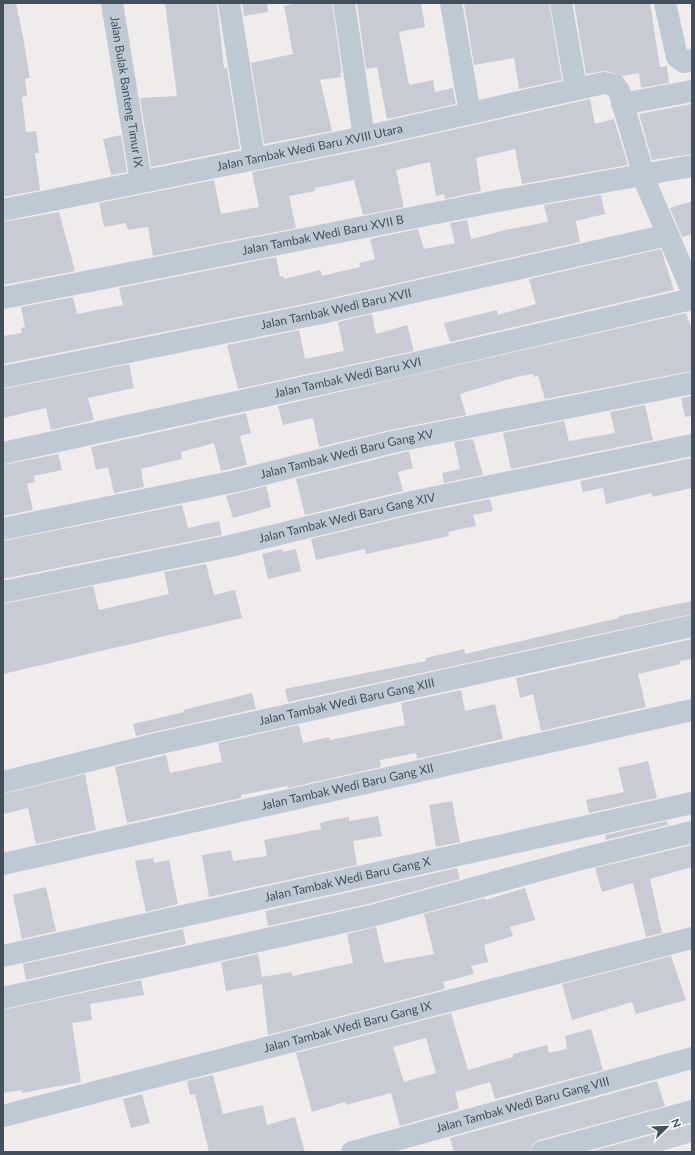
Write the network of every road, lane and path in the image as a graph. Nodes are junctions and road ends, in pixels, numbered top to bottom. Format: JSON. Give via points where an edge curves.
{"nodes":[{"id":1,"x":112,"y":3,"type":"edge"},
{"id":2,"x":229,"y":3,"type":"edge"},
{"id":3,"x":344,"y":3,"type":"edge"},
{"id":4,"x":451,"y":3,"type":"edge"},
{"id":5,"x":561,"y":3,"type":"edge"},
{"id":6,"x":665,"y":3,"type":"edge"},
{"id":7,"x":692,"y":60,"type":"edge"},
{"id":8,"x":576,"y":89,"type":"junction"},
{"id":9,"x":692,"y":91,"type":"edge"},
{"id":10,"x":618,"y":94,"type":"junction"},
{"id":11,"x":470,"y":113,"type":"junction"},
{"id":12,"x":364,"y":137,"type":"junction"},
{"id":13,"x":254,"y":158,"type":"junction"},
{"id":14,"x":692,"y":166,"type":"edge"},
{"id":15,"x":643,"y":174,"type":"junction"},
{"id":16,"x":141,"y":181,"type":"junction"},
{"id":17,"x":3,"y":210,"type":"edge"},
{"id":18,"x":668,"y":235,"type":"junction"},
{"id":19,"x":688,"y":266,"type":"edge"},
{"id":20,"x":692,"y":291,"type":"edge"},
{"id":21,"x":3,"y":298,"type":"edge"},
{"id":22,"x":692,"y":299,"type":"edge"},
{"id":23,"x":3,"y":377,"type":"edge"},
{"id":24,"x":692,"y":383,"type":"edge"},
{"id":25,"x":692,"y":445,"type":"edge"},
{"id":26,"x":3,"y":453,"type":"edge"},
{"id":27,"x":3,"y":529,"type":"edge"},
{"id":28,"x":3,"y":592,"type":"edge"},
{"id":29,"x":692,"y":626,"type":"edge"},
{"id":30,"x":692,"y":710,"type":"edge"},
{"id":31,"x":3,"y":782,"type":"edge"},
{"id":32,"x":692,"y":803,"type":"edge"},
{"id":33,"x":692,"y":832,"type":"edge"},
{"id":34,"x":3,"y":864,"type":"edge"},
{"id":35,"x":692,"y":938,"type":"edge"},
{"id":36,"x":3,"y":956,"type":"edge"},
{"id":37,"x":3,"y":998,"type":"edge"},
{"id":38,"x":692,"y":1058,"type":"edge"},
{"id":39,"x":692,"y":1111,"type":"edge"},
{"id":40,"x":3,"y":1116,"type":"edge"},
{"id":41,"x":352,"y":1152,"type":"edge"},
{"id":42,"x":542,"y":1152,"type":"edge"}],
"edges":[{"from":1,"to":16,"type":"street","name":"Jalan Bulak Banteng Timur IX"},
{"from":2,"to":13,"type":"street"},
{"from":3,"to":12,"type":"street"},
{"from":4,"to":11,"type":"street"},
{"from":5,"to":8,"type":"street"},
{"from":6,"to":7,"type":"street","via":[[677,57],[684,62]]},
{"from":8,"to":10,"type":"street","name":"Jalan Tambak Wedi Baru XVIII Utara","via":[[604,83]]},
{"from":8,"to":11,"type":"street","name":"Jalan Tambak Wedi Baru XVIII Utara"},
{"from":9,"to":10,"type":"street","name":"Jalan Tambak Wedi Baru XVIII Utara"},
{"from":10,"to":15,"type":"street"},
{"from":11,"to":12,"type":"street","name":"Jalan Tambak Wedi Baru XVIII Utara"},
{"from":12,"to":13,"type":"street","name":"Jalan Tambak Wedi Baru XVIII Utara"},
{"from":13,"to":16,"type":"street","name":"Jalan Tambak Wedi Baru XVIII Utara"},
{"from":14,"to":15,"type":"street","name":"Jalan Tambak Wedi Baru XVII B"},
{"from":15,"to":18,"type":"street"},
{"from":15,"to":21,"type":"street","name":"Jalan Tambak Wedi Baru XVII B"},
{"from":16,"to":17,"type":"street","name":"Jalan Tambak Wedi Baru XVIII Utara"},
{"from":18,"to":19,"type":"street"},
{"from":18,"to":23,"type":"street","name":"Jalan Tambak Wedi Baru XVII","via":[[317,314]]},
{"from":19,"to":20,"type":"street"},
{"from":22,"to":26,"type":"street","name":"Jalan Tambak Wedi Baru XVI"},
{"from":24,"to":27,"type":"street","name":"Jalan Tambak Wedi Baru Gang XV","via":[[392,442],[236,481]]},
{"from":25,"to":28,"type":"street","name":"Jalan Tambak Wedi Baru Gang XIV","via":[[412,502],[230,546]]},
{"from":29,"to":31,"type":"street","name":"Jalan Tambak Wedi Baru Gang XIII","via":[[156,744]]},
{"from":30,"to":34,"type":"street","name":"Jalan Tambak Wedi Baru Gang XII"},
{"from":32,"to":36,"type":"street","name":"Jalan Tambak Wedi Baru Gang X"},
{"from":33,"to":37,"type":"street","via":[[371,916]]},
{"from":35,"to":40,"type":"street","name":"Jalan Tambak Wedi Baru Gang IX"},
{"from":38,"to":41,"type":"street","name":"Jalan Tambak Wedi Baru Gang VIII"},
{"from":39,"to":42,"type":"street"}]}
